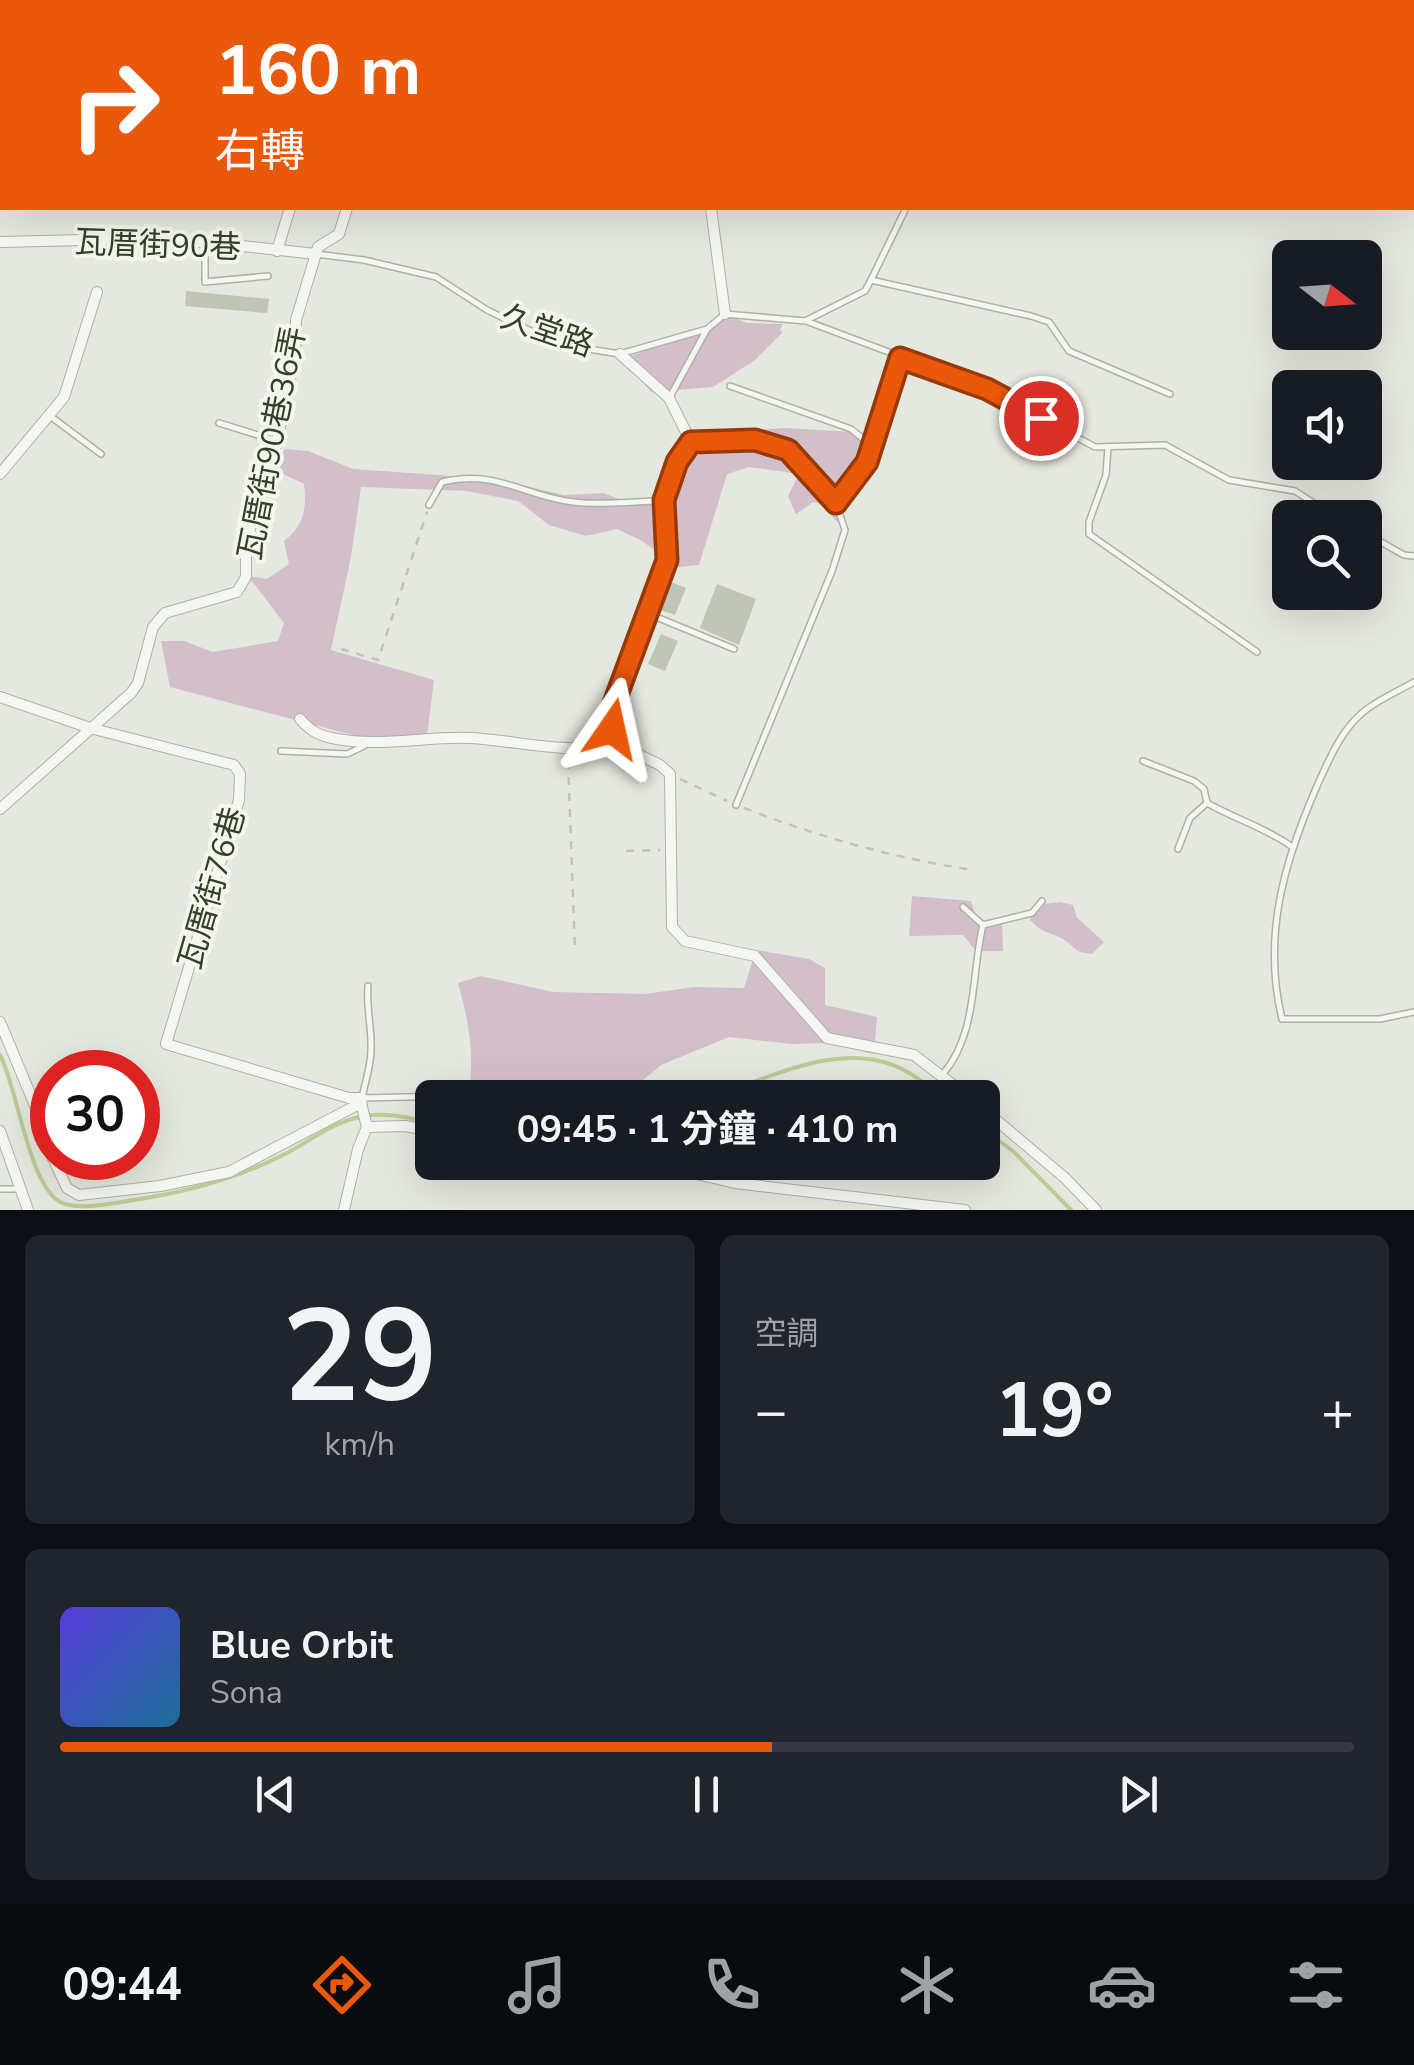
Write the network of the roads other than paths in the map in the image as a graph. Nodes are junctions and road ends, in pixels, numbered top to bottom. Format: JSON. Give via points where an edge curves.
{"nodes":[{"id":1,"x":289,"y":210,"type":"edge"},
{"id":2,"x":346,"y":210,"type":"edge"},
{"id":3,"x":712,"y":210,"type":"edge"},
{"id":4,"x":905,"y":210,"type":"edge"},
{"id":5,"x":0,"y":242,"type":"edge"},
{"id":6,"x":205,"y":242,"type":"junction"},
{"id":7,"x":277,"y":251,"type":"junction"},
{"id":8,"x":316,"y":254,"type":"junction"},
{"id":9,"x":268,"y":276,"type":"dead end"},
{"id":10,"x":871,"y":280,"type":"junction"},
{"id":11,"x":97,"y":292,"type":"dead end"},
{"id":12,"x":724,"y":314,"type":"junction"},
{"id":13,"x":806,"y":321,"type":"junction"},
{"id":14,"x":706,"y":329,"type":"junction"},
{"id":15,"x":620,"y":354,"type":"junction"},
{"id":16,"x":900,"y":358,"type":"junction"},
{"id":17,"x":730,"y":386,"type":"dead end"},
{"id":18,"x":1170,"y":394,"type":"dead end"},
{"id":19,"x":669,"y":398,"type":"junction"},
{"id":20,"x":50,"y":416,"type":"junction"},
{"id":21,"x":219,"y":423,"type":"dead end"},
{"id":22,"x":277,"y":440,"type":"junction"},
{"id":23,"x":691,"y":442,"type":"junction"},
{"id":24,"x":872,"y":446,"type":"junction"},
{"id":25,"x":1108,"y":447,"type":"junction"},
{"id":26,"x":101,"y":454,"type":"dead end"},
{"id":27,"x":0,"y":474,"type":"edge"},
{"id":28,"x":664,"y":500,"type":"junction"},
{"id":29,"x":1309,"y":500,"type":"edge"},
{"id":30,"x":836,"y":503,"type":"junction"},
{"id":31,"x":429,"y":506,"type":"road end"},
{"id":32,"x":1382,"y":543,"type":"edge"},
{"id":33,"x":1414,"y":556,"type":"edge"},
{"id":34,"x":646,"y":613,"type":"junction"},
{"id":35,"x":734,"y":649,"type":"dead end"},
{"id":36,"x":1257,"y":652,"type":"dead end"},
{"id":37,"x":1414,"y":682,"type":"edge"},
{"id":38,"x":0,"y":696,"type":"edge"},
{"id":39,"x":300,"y":719,"type":"dead end"},
{"id":40,"x":90,"y":728,"type":"junction"},
{"id":41,"x":372,"y":742,"type":"junction"},
{"id":42,"x":617,"y":744,"type":"junction"},
{"id":43,"x":281,"y":751,"type":"dead end"},
{"id":44,"x":1143,"y":761,"type":"dead end"},
{"id":45,"x":1207,"y":804,"type":"junction"},
{"id":46,"x":736,"y":805,"type":"road end"},
{"id":47,"x":0,"y":809,"type":"edge"},
{"id":48,"x":1291,"y":846,"type":"junction"},
{"id":49,"x":1178,"y":849,"type":"dead end"},
{"id":50,"x":1042,"y":901,"type":"dead end"},
{"id":51,"x":964,"y":907,"type":"dead end"},
{"id":52,"x":983,"y":925,"type":"junction"},
{"id":53,"x":368,"y":986,"type":"dead end"},
{"id":54,"x":1414,"y":1012,"type":"edge"},
{"id":55,"x":0,"y":1022,"type":"edge"},
{"id":56,"x":942,"y":1075,"type":"junction"},
{"id":57,"x":948,"y":1080,"type":"edge"},
{"id":58,"x":30,"y":1094,"type":"edge"},
{"id":59,"x":415,"y":1098,"type":"edge"},
{"id":60,"x":361,"y":1101,"type":"junction"},
{"id":61,"x":1000,"y":1123,"type":"edge"},
{"id":62,"x":367,"y":1127,"type":"junction"},
{"id":63,"x":415,"y":1128,"type":"edge"},
{"id":64,"x":0,"y":1131,"type":"edge"},
{"id":65,"x":63,"y":1180,"type":"edge"},
{"id":66,"x":722,"y":1180,"type":"edge"},
{"id":67,"x":0,"y":1188,"type":"edge"},
{"id":68,"x":23,"y":1189,"type":"junction"},
{"id":69,"x":28,"y":1210,"type":"edge"},
{"id":70,"x":344,"y":1210,"type":"edge"},
{"id":71,"x":965,"y":1210,"type":"edge"},
{"id":72,"x":1096,"y":1210,"type":"edge"}],
"edges":[{"from":1,"to":7,"type":"street"},
{"from":2,"to":8,"type":"street","via":[[339,234]]},
{"from":3,"to":12,"type":"street"},
{"from":4,"to":10,"type":"lane"},
{"from":5,"to":6,"type":"street","name":"瓦厝街90巷"},
{"from":6,"to":7,"type":"street","name":"瓦厝街90巷"},
{"from":6,"to":9,"type":"lane","via":[[206,282]]},
{"from":7,"to":8,"type":"street","name":"瓦厝街90巷"},
{"from":8,"to":15,"type":"lane","name":"久堂路","via":[[436,277],[533,332]]},
{"from":8,"to":22,"type":"street","name":"瓦厝街90巷36弄","via":[[296,320]]},
{"from":10,"to":13,"type":"lane","via":[[865,291]]},
{"from":10,"to":18,"type":"lane","via":[[1049,322],[1069,351]]},
{"from":11,"to":20,"type":"street","via":[[71,380]]},
{"from":12,"to":13,"type":"lane"},
{"from":12,"to":14,"type":"lane","name":"久堂路"},
{"from":13,"to":16,"type":"lane"},
{"from":14,"to":15,"type":"lane","name":"久堂路"},
{"from":14,"to":19,"type":"lane"},
{"from":15,"to":19,"type":"street"},
{"from":16,"to":24,"type":"lane"},
{"from":16,"to":25,"type":"lane","via":[[987,389],[1095,447]]},
{"from":17,"to":24,"type":"lane","via":[[850,429]]},
{"from":19,"to":23,"type":"street"},
{"from":20,"to":26,"type":"lane"},
{"from":20,"to":27,"type":"street"},
{"from":21,"to":22,"type":"lane"},
{"from":22,"to":40,"type":"street","name":"瓦厝街90巷36弄","via":[[238,592],[165,613],[131,693]]},
{"from":23,"to":28,"type":"street"},
{"from":23,"to":30,"type":"lane","via":[[755,440],[788,450]]},
{"from":24,"to":30,"type":"lane"},
{"from":25,"to":29,"type":"lane","via":[[1164,445],[1229,480],[1295,491]]},
{"from":25,"to":36,"type":"lane","via":[[1090,534]]},
{"from":28,"to":31,"type":"lane","via":[[573,502],[466,476],[442,482]]},
{"from":28,"to":34,"type":"street","via":[[667,560]]},
{"from":30,"to":46,"type":"lane","via":[[845,530],[832,571]]},
{"from":32,"to":33,"type":"lane"},
{"from":34,"to":35,"type":"lane"},
{"from":34,"to":42,"type":"street","via":[[610,714]]},
{"from":37,"to":48,"type":"lane","via":[[1360,714],[1334,748]]},
{"from":38,"to":40,"type":"street","name":"瓦厝街76巷"},
{"from":39,"to":41,"type":"street","via":[[313,733]]},
{"from":40,"to":47,"type":"street","name":"瓦厝街90巷36弄"},
{"from":40,"to":60,"type":"street","name":"瓦厝街76巷","via":[[234,765],[240,774],[239,800],[166,1044]]},
{"from":41,"to":42,"type":"street","via":[[474,738],[568,750]]},
{"from":41,"to":43,"type":"lane","via":[[347,754]]},
{"from":42,"to":56,"type":"street","via":[[670,774],[672,927],[685,940],[756,956],[827,1038],[914,1056]]},
{"from":44,"to":45,"type":"lane","via":[[1194,782],[1204,789]]},
{"from":45,"to":48,"type":"lane"},
{"from":45,"to":49,"type":"lane","via":[[1190,818]]},
{"from":48,"to":54,"type":"lane","via":[[1274,929],[1273,984],[1282,1018],[1380,1019]]},
{"from":50,"to":52,"type":"lane","via":[[1032,914]]},
{"from":51,"to":52,"type":"lane"},
{"from":52,"to":56,"type":"lane","via":[[968,1027]]},
{"from":53,"to":60,"type":"lane","via":[[372,1056]]},
{"from":55,"to":58,"type":"street"},
{"from":56,"to":57,"type":"street"},
{"from":59,"to":60,"type":"lane"},
{"from":60,"to":62,"type":"street"},
{"from":60,"to":65,"type":"street","via":[[229,1172],[110,1193],[79,1194]]},
{"from":61,"to":72,"type":"street"},
{"from":62,"to":63,"type":"street"},
{"from":62,"to":70,"type":"street"},
{"from":64,"to":68,"type":"street"},
{"from":66,"to":71,"type":"street"},
{"from":67,"to":68,"type":"lane"},
{"from":68,"to":69,"type":"street"}]}
